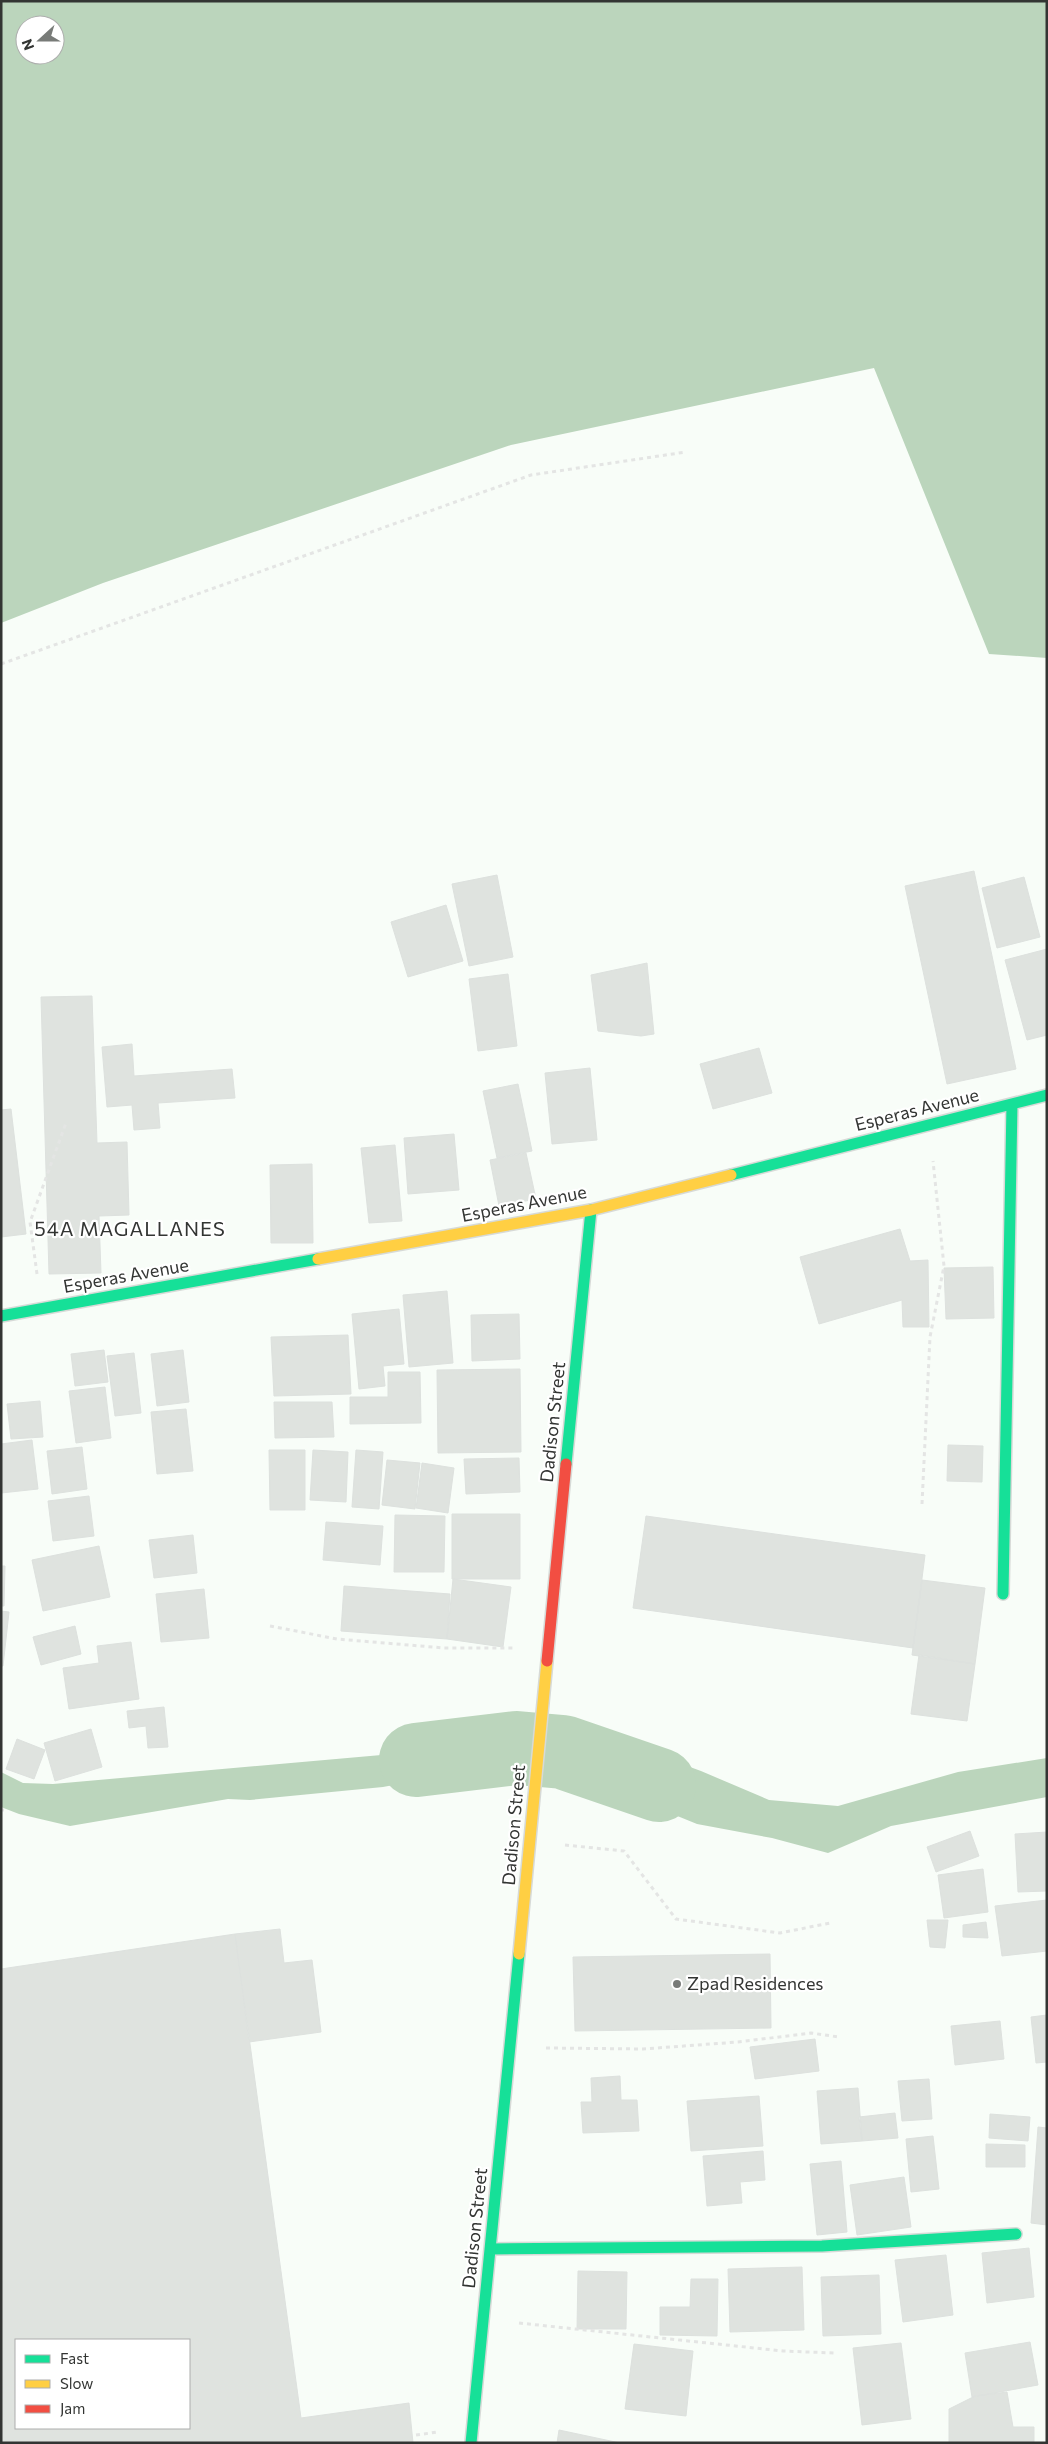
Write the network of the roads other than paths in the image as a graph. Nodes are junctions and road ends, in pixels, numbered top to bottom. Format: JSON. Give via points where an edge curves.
{"nodes":[{"id":1,"x":1047,"y":1095,"type":"edge"},
{"id":2,"x":1012,"y":1104,"type":"junction"},
{"id":3,"x":591,"y":1210,"type":"junction"},
{"id":4,"x":1,"y":1316,"type":"edge"},
{"id":5,"x":1004,"y":1594,"type":"dead end"},
{"id":6,"x":1016,"y":2234,"type":"dead end"},
{"id":7,"x":490,"y":2249,"type":"junction"},
{"id":8,"x":471,"y":2443,"type":"edge"}],
"edges":[{"from":1,"to":2,"type":"street","name":"Esperas Avenue"},
{"from":2,"to":3,"type":"street","name":"Esperas Avenue"},
{"from":2,"to":5,"type":"street"},
{"from":3,"to":4,"type":"street","name":"Esperas Avenue"},
{"from":3,"to":7,"type":"street","name":"Dadison Street"},
{"from":6,"to":7,"type":"street","via":[[822,2246]]},
{"from":7,"to":8,"type":"street","name":"Dadison Street"}]}
